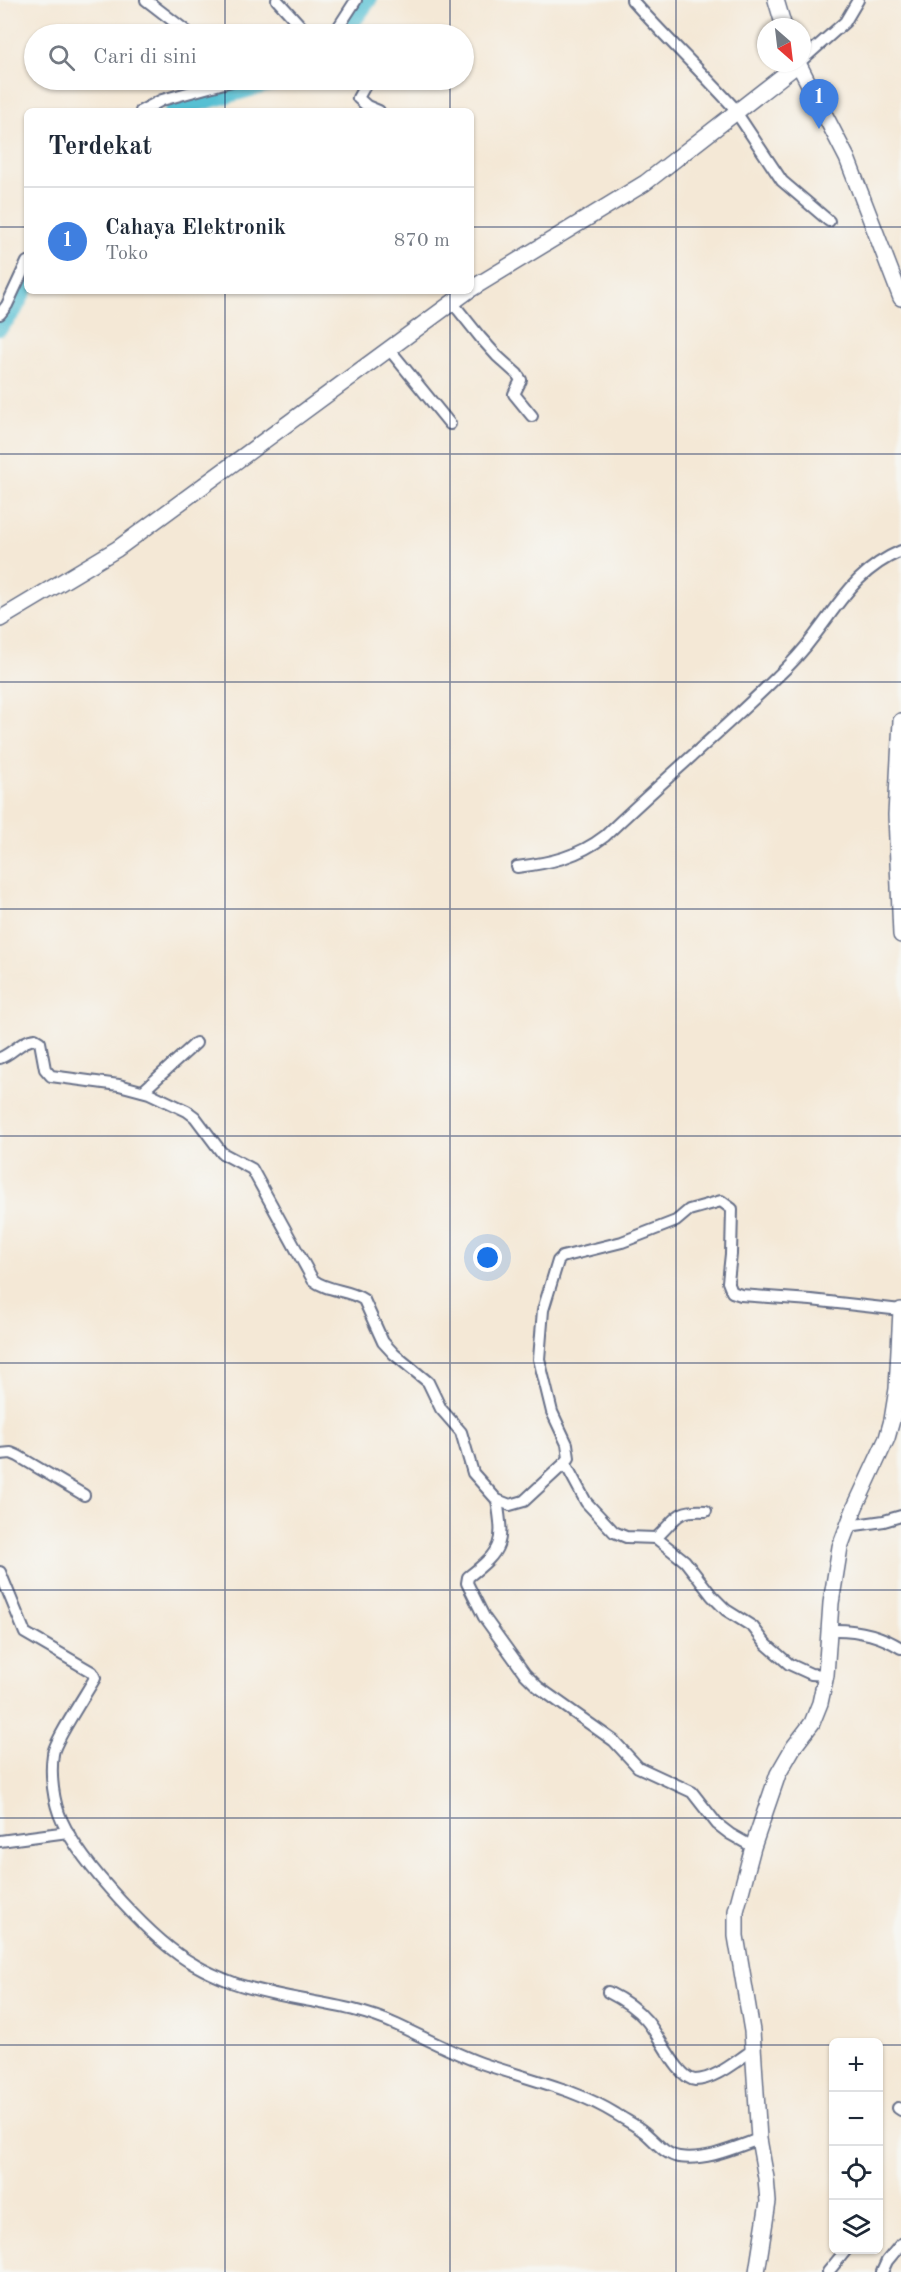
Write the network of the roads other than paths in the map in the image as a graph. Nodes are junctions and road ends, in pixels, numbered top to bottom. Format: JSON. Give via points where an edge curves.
{"nodes":[{"id":1,"x":146,"y":0,"type":"edge"},
{"id":2,"x":277,"y":0,"type":"edge"},
{"id":3,"x":356,"y":0,"type":"edge"},
{"id":4,"x":632,"y":0,"type":"edge"},
{"id":5,"x":776,"y":0,"type":"edge"},
{"id":6,"x":858,"y":0,"type":"edge"},
{"id":7,"x":781,"y":18,"type":"edge"},
{"id":8,"x":177,"y":24,"type":"edge"},
{"id":9,"x":299,"y":24,"type":"edge"},
{"id":10,"x":341,"y":24,"type":"edge"},
{"id":11,"x":811,"y":52,"type":"edge"},
{"id":12,"x":787,"y":72,"type":"edge"},
{"id":13,"x":803,"y":72,"type":"edge"},
{"id":14,"x":198,"y":90,"type":"edge"},
{"id":15,"x":363,"y":90,"type":"edge"},
{"id":16,"x":147,"y":108,"type":"edge"},
{"id":17,"x":372,"y":108,"type":"edge"},
{"id":18,"x":737,"y":112,"type":"junction"},
{"id":19,"x":829,"y":221,"type":"dead end"},
{"id":20,"x":24,"y":269,"type":"edge"},
{"id":21,"x":474,"y":287,"type":"edge"},
{"id":22,"x":463,"y":294,"type":"edge"},
{"id":23,"x":901,"y":298,"type":"edge"},
{"id":24,"x":452,"y":302,"type":"junction"},
{"id":25,"x":0,"y":314,"type":"edge"},
{"id":26,"x":389,"y":349,"type":"junction"},
{"id":27,"x":532,"y":416,"type":"dead end"},
{"id":28,"x":450,"y":424,"type":"dead end"},
{"id":29,"x":901,"y":551,"type":"edge"},
{"id":30,"x":0,"y":619,"type":"edge"},
{"id":31,"x":901,"y":721,"type":"edge"},
{"id":32,"x":517,"y":867,"type":"dead end"},
{"id":33,"x":901,"y":935,"type":"edge"},
{"id":34,"x":196,"y":1043,"type":"dead end"},
{"id":35,"x":0,"y":1058,"type":"edge"},
{"id":36,"x":142,"y":1091,"type":"junction"},
{"id":37,"x":901,"y":1310,"type":"edge"},
{"id":38,"x":0,"y":1454,"type":"edge"},
{"id":39,"x":566,"y":1463,"type":"junction"},
{"id":40,"x":84,"y":1495,"type":"dead end"},
{"id":41,"x":497,"y":1500,"type":"junction"},
{"id":42,"x":706,"y":1511,"type":"dead end"},
{"id":43,"x":901,"y":1516,"type":"edge"},
{"id":44,"x":848,"y":1526,"type":"junction"},
{"id":45,"x":656,"y":1538,"type":"junction"},
{"id":46,"x":0,"y":1572,"type":"edge"},
{"id":47,"x":830,"y":1630,"type":"junction"},
{"id":48,"x":901,"y":1648,"type":"edge"},
{"id":49,"x":826,"y":1675,"type":"junction"},
{"id":50,"x":68,"y":1832,"type":"junction"},
{"id":51,"x":0,"y":1841,"type":"edge"},
{"id":52,"x":753,"y":1846,"type":"junction"},
{"id":53,"x":608,"y":1992,"type":"dead end"},
{"id":54,"x":753,"y":2050,"type":"junction"},
{"id":55,"x":759,"y":2139,"type":"junction"},
{"id":56,"x":901,"y":2244,"type":"edge"},
{"id":57,"x":843,"y":2254,"type":"edge"},
{"id":58,"x":757,"y":2272,"type":"edge"},
{"id":59,"x":828,"y":2272,"type":"edge"},
{"id":60,"x":882,"y":2272,"type":"edge"}],
"edges":[{"from":1,"to":8,"type":"street"},
{"from":2,"to":9,"type":"street"},
{"from":3,"to":10,"type":"street"},
{"from":4,"to":18,"type":"street"},
{"from":5,"to":7,"type":"main road"},
{"from":6,"to":11,"type":"street","via":[[845,22]]},
{"from":12,"to":18,"type":"main road"},
{"from":13,"to":23,"type":"main road","via":[[847,158]]},
{"from":14,"to":16,"type":"street"},
{"from":15,"to":17,"type":"street","via":[[358,99]]},
{"from":18,"to":19,"type":"street","via":[[782,182]]},
{"from":18,"to":21,"type":"main road","via":[[645,183]]},
{"from":20,"to":25,"type":"street"},
{"from":22,"to":24,"type":"main road"},
{"from":24,"to":26,"type":"main road"},
{"from":24,"to":27,"type":"street","via":[[517,374],[520,380],[514,394]]},
{"from":26,"to":28,"type":"street"},
{"from":26,"to":30,"type":"main road","via":[[117,549]]},
{"from":29,"to":32,"type":"street","via":[[868,570],[847,590],[812,639],[778,676],[604,836],[559,861]]},
{"from":31,"to":33,"type":"main road","via":[[896,815]]},
{"from":34,"to":36,"type":"street"},
{"from":35,"to":36,"type":"street","via":[[35,1039],[40,1042],[45,1069],[51,1076]]},
{"from":36,"to":41,"type":"street","via":[[188,1111],[222,1153],[252,1169],[309,1274],[325,1288],[364,1300],[383,1342],[428,1382],[441,1409],[461,1432],[473,1473]]},
{"from":37,"to":39,"type":"street","via":[[732,1293],[728,1282],[732,1209],[721,1201],[689,1210],[676,1221],[622,1242],[562,1257],[545,1301],[539,1346],[552,1412],[569,1450]]},
{"from":37,"to":44,"type":"main road","via":[[892,1420]]},
{"from":38,"to":40,"type":"street","via":[[18,1456]]},
{"from":39,"to":41,"type":"street","via":[[524,1501],[510,1505]]},
{"from":39,"to":45,"type":"street","via":[[586,1502],[614,1532],[626,1537]]},
{"from":41,"to":52,"type":"street","via":[[502,1529],[500,1544],[468,1577],[467,1583],[484,1617],[518,1666],[538,1687],[614,1741],[636,1766],[689,1790],[717,1824]]},
{"from":42,"to":45,"type":"street","via":[[683,1512]]},
{"from":43,"to":44,"type":"street"},
{"from":44,"to":47,"type":"main road","via":[[834,1574]]},
{"from":45,"to":49,"type":"street","via":[[685,1561],[726,1610],[753,1627],[789,1664],[811,1674]]},
{"from":46,"to":50,"type":"street","via":[[25,1633],[92,1672],[95,1678],[53,1752],[56,1803]]},
{"from":47,"to":48,"type":"street","via":[[854,1629],[887,1639]]},
{"from":47,"to":49,"type":"main road"},
{"from":49,"to":52,"type":"main road","via":[[813,1723],[778,1774]]},
{"from":50,"to":51,"type":"street"},
{"from":50,"to":55,"type":"street","via":[[103,1881],[143,1923],[180,1956],[231,1982],[285,1998],[356,2011],[482,2063],[574,2092],[677,2157],[719,2154]]},
{"from":52,"to":54,"type":"main road","via":[[736,1911],[736,1936]]},
{"from":53,"to":54,"type":"street","via":[[645,2019],[686,2078],[712,2076]]},
{"from":54,"to":55,"type":"main road"},
{"from":55,"to":58,"type":"main road","via":[[768,2202]]},
{"from":56,"to":60,"type":"street"},
{"from":57,"to":59,"type":"street"}]}
